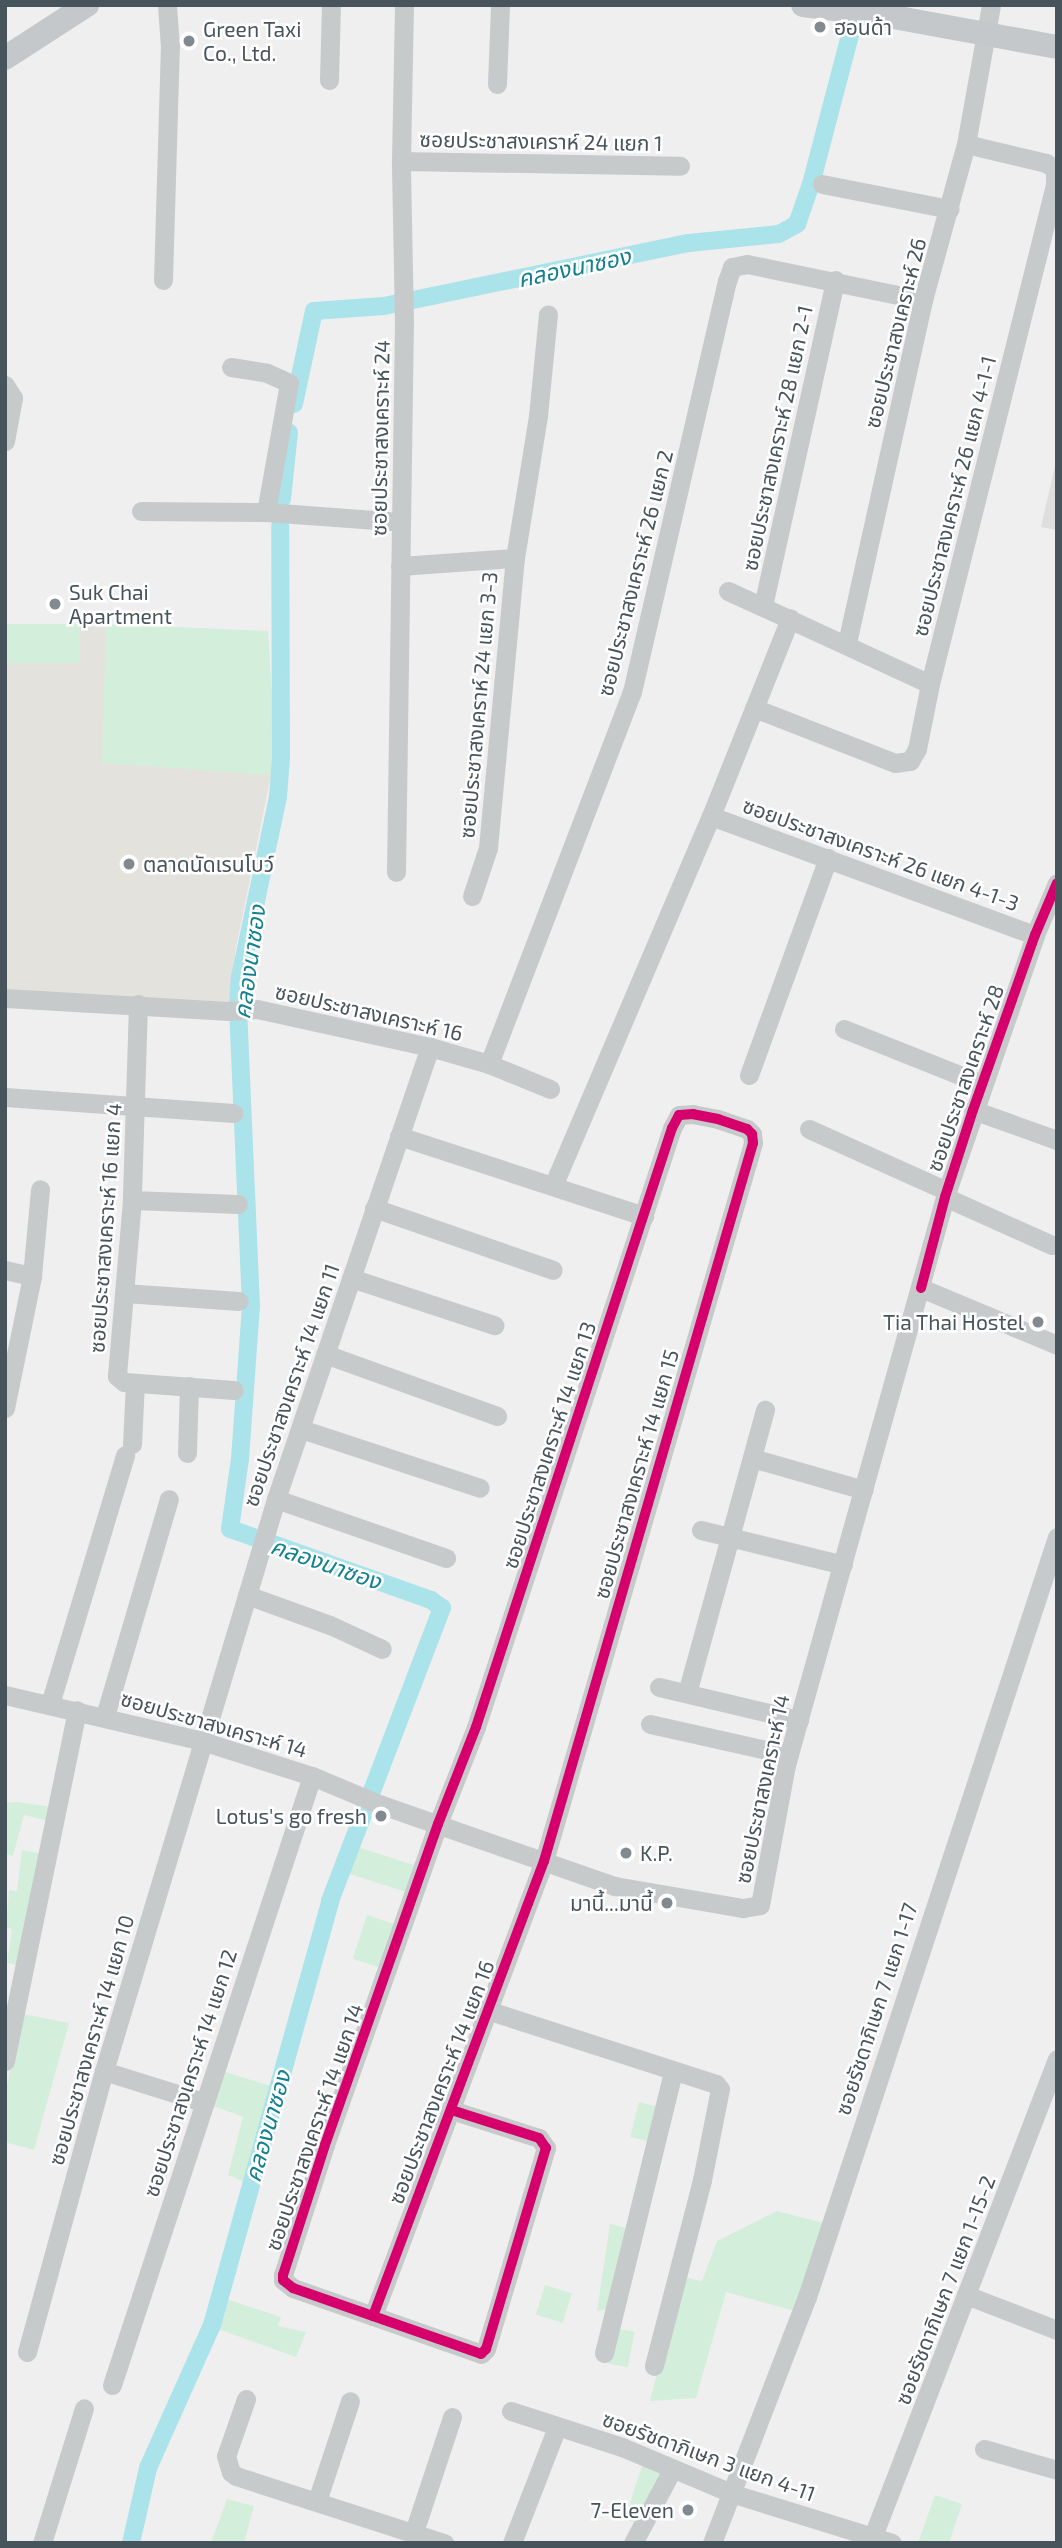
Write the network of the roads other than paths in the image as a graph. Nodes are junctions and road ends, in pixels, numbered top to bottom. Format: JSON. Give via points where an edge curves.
{"nodes":[{"id":1,"x":87,"y":5,"type":"edge"},
{"id":2,"x":167,"y":5,"type":"edge"},
{"id":3,"x":331,"y":5,"type":"edge"},
{"id":4,"x":404,"y":5,"type":"edge"},
{"id":5,"x":500,"y":5,"type":"edge"},
{"id":6,"x":803,"y":5,"type":"edge"},
{"id":7,"x":991,"y":5,"type":"edge"},
{"id":8,"x":986,"y":34,"type":"junction"},
{"id":9,"x":1057,"y":47,"type":"edge"},
{"id":10,"x":5,"y":58,"type":"edge"},
{"id":11,"x":329,"y":80,"type":"dead end"},
{"id":12,"x":497,"y":84,"type":"dead end"},
{"id":13,"x":966,"y":144,"type":"junction"},
{"id":14,"x":401,"y":161,"type":"junction"},
{"id":15,"x":680,"y":166,"type":"dead end"},
{"id":16,"x":822,"y":184,"type":"dead end"},
{"id":17,"x":950,"y":209,"type":"junction"},
{"id":18,"x":163,"y":280,"type":"dead end"},
{"id":19,"x":835,"y":280,"type":"junction"},
{"id":20,"x":923,"y":300,"type":"junction"},
{"id":21,"x":548,"y":314,"type":"dead end"},
{"id":22,"x":232,"y":367,"type":"dead end"},
{"id":23,"x":5,"y":385,"type":"edge"},
{"id":24,"x":5,"y":440,"type":"edge"},
{"id":25,"x":141,"y":511,"type":"dead end"},
{"id":26,"x":266,"y":512,"type":"junction"},
{"id":27,"x":401,"y":522,"type":"junction"},
{"id":28,"x":514,"y":558,"type":"junction"},
{"id":29,"x":400,"y":566,"type":"junction"},
{"id":30,"x":728,"y":591,"type":"dead end"},
{"id":31,"x":763,"y":606,"type":"junction"},
{"id":32,"x":790,"y":618,"type":"junction"},
{"id":33,"x":847,"y":643,"type":"junction"},
{"id":34,"x":930,"y":684,"type":"junction"},
{"id":35,"x":754,"y":708,"type":"junction"},
{"id":36,"x":711,"y":816,"type":"junction"},
{"id":37,"x":828,"y":858,"type":"junction"},
{"id":38,"x":396,"y":872,"type":"dead end"},
{"id":39,"x":1055,"y":893,"type":"edge"},
{"id":40,"x":472,"y":896,"type":"dead end"},
{"id":41,"x":1035,"y":935,"type":"junction"},
{"id":42,"x":5,"y":998,"type":"edge"},
{"id":43,"x":138,"y":1004,"type":"junction"},
{"id":44,"x":844,"y":1029,"type":"dead end"},
{"id":45,"x":430,"y":1047,"type":"junction"},
{"id":46,"x":489,"y":1064,"type":"junction"},
{"id":47,"x":749,"y":1074,"type":"dead end"},
{"id":48,"x":982,"y":1084,"type":"junction"},
{"id":49,"x":550,"y":1089,"type":"dead end"},
{"id":50,"x":5,"y":1097,"type":"edge"},
{"id":51,"x":136,"y":1106,"type":"junction"},
{"id":52,"x":973,"y":1110,"type":"junction"},
{"id":53,"x":233,"y":1113,"type":"dead end"},
{"id":54,"x":718,"y":1119,"type":"joint"},
{"id":55,"x":809,"y":1129,"type":"dead end"},
{"id":56,"x":399,"y":1136,"type":"junction"},
{"id":57,"x":1057,"y":1140,"type":"edge"},
{"id":58,"x":554,"y":1186,"type":"junction"},
{"id":59,"x":40,"y":1189,"type":"dead end"},
{"id":60,"x":946,"y":1194,"type":"junction"},
{"id":61,"x":132,"y":1200,"type":"junction"},
{"id":62,"x":237,"y":1204,"type":"dead end"},
{"id":63,"x":374,"y":1208,"type":"junction"},
{"id":64,"x":644,"y":1216,"type":"junction"},
{"id":65,"x":1052,"y":1245,"type":"dead end"},
{"id":66,"x":5,"y":1270,"type":"edge"},
{"id":67,"x":553,"y":1270,"type":"dead end"},
{"id":68,"x":32,"y":1276,"type":"junction"},
{"id":69,"x":351,"y":1278,"type":"junction"},
{"id":70,"x":921,"y":1288,"type":"junction"},
{"id":71,"x":125,"y":1293,"type":"junction"},
{"id":72,"x":239,"y":1301,"type":"dead end"},
{"id":73,"x":494,"y":1325,"type":"dead end"},
{"id":74,"x":1057,"y":1345,"type":"edge"},
{"id":75,"x":325,"y":1354,"type":"junction"},
{"id":76,"x":135,"y":1382,"type":"junction"},
{"id":77,"x":189,"y":1386,"type":"junction"},
{"id":78,"x":234,"y":1390,"type":"dead end"},
{"id":79,"x":5,"y":1408,"type":"edge"},
{"id":80,"x":765,"y":1410,"type":"dead end"},
{"id":81,"x":497,"y":1416,"type":"dead end"},
{"id":82,"x":301,"y":1429,"type":"junction"},
{"id":83,"x":187,"y":1453,"type":"dead end"},
{"id":84,"x":752,"y":1458,"type":"junction"},
{"id":85,"x":480,"y":1488,"type":"dead end"},
{"id":86,"x":864,"y":1490,"type":"junction"},
{"id":87,"x":169,"y":1499,"type":"dead end"},
{"id":88,"x":276,"y":1499,"type":"junction"},
{"id":89,"x":701,"y":1530,"type":"dead end"},
{"id":90,"x":730,"y":1537,"type":"junction"},
{"id":91,"x":1057,"y":1537,"type":"edge"},
{"id":92,"x":446,"y":1558,"type":"dead end"},
{"id":93,"x":843,"y":1565,"type":"junction"},
{"id":94,"x":247,"y":1595,"type":"junction"},
{"id":95,"x":382,"y":1648,"type":"dead end"},
{"id":96,"x":659,"y":1687,"type":"dead end"},
{"id":97,"x":687,"y":1693,"type":"junction"},
{"id":98,"x":5,"y":1695,"type":"edge"},
{"id":99,"x":50,"y":1704,"type":"junction"},
{"id":100,"x":77,"y":1710,"type":"junction"},
{"id":101,"x":104,"y":1716,"type":"junction"},
{"id":102,"x":799,"y":1720,"type":"junction"},
{"id":103,"x":650,"y":1724,"type":"dead end"},
{"id":104,"x":202,"y":1741,"type":"junction"},
{"id":105,"x":789,"y":1755,"type":"junction"},
{"id":106,"x":312,"y":1776,"type":"junction"},
{"id":107,"x":438,"y":1824,"type":"junction"},
{"id":108,"x":544,"y":1861,"type":"junction"},
{"id":109,"x":490,"y":2011,"type":"junction"},
{"id":110,"x":1057,"y":2059,"type":"edge"},
{"id":111,"x":5,"y":2061,"type":"edge"},
{"id":112,"x":104,"y":2071,"type":"junction"},
{"id":113,"x":673,"y":2072,"type":"junction"},
{"id":114,"x":203,"y":2102,"type":"junction"},
{"id":115,"x":451,"y":2110,"type":"junction"},
{"id":116,"x":966,"y":2295,"type":"junction"},
{"id":117,"x":373,"y":2316,"type":"junction"},
{"id":118,"x":1057,"y":2330,"type":"edge"},
{"id":119,"x":27,"y":2352,"type":"dead end"},
{"id":120,"x":604,"y":2353,"type":"dead end"},
{"id":121,"x":654,"y":2366,"type":"dead end"},
{"id":122,"x":112,"y":2385,"type":"dead end"},
{"id":123,"x":246,"y":2399,"type":"dead end"},
{"id":124,"x":350,"y":2401,"type":"dead end"},
{"id":125,"x":84,"y":2408,"type":"dead end"},
{"id":126,"x":511,"y":2411,"type":"dead end"},
{"id":127,"x":452,"y":2417,"type":"dead end"},
{"id":128,"x":557,"y":2427,"type":"junction"},
{"id":129,"x":984,"y":2449,"type":"dead end"},
{"id":130,"x":672,"y":2470,"type":"junction"},
{"id":131,"x":1057,"y":2470,"type":"edge"},
{"id":132,"x":734,"y":2494,"type":"junction"},
{"id":133,"x":317,"y":2501,"type":"junction"},
{"id":134,"x":414,"y":2532,"type":"junction"},
{"id":135,"x":882,"y":2540,"type":"edge"},
{"id":136,"x":41,"y":2543,"type":"edge"},
{"id":137,"x":443,"y":2543,"type":"edge"},
{"id":138,"x":512,"y":2543,"type":"edge"},
{"id":139,"x":633,"y":2543,"type":"edge"},
{"id":140,"x":712,"y":2543,"type":"edge"}],
"edges":[{"from":1,"to":10,"type":"main road"},
{"from":2,"to":18,"type":"street","via":[[170,47]]},
{"from":3,"to":11,"type":"street"},
{"from":4,"to":14,"type":"street","name":"ซอยประชาสงเคราะห์ 24"},
{"from":5,"to":12,"type":"street"},
{"from":6,"to":8,"type":"main road"},
{"from":7,"to":8,"type":"street","name":"ซอยประชาสงเคราะห์ 26"},
{"from":8,"to":9,"type":"main road"},
{"from":8,"to":13,"type":"street","name":"ซอยประชาสงเคราะห์ 26"},
{"from":13,"to":17,"type":"street","name":"ซอยประชาสงเคราะห์ 26"},
{"from":13,"to":34,"type":"street","name":"ซอยประชาสงเคราะห์ 26 แยก 4-1-1","via":[[1046,163],[1055,169],[1055,185]]},
{"from":14,"to":15,"type":"street","name":"ซอยประชาสงเคราห์ 24 แยก 1"},
{"from":14,"to":27,"type":"street","name":"ซอยประชาสงเคราะห์ 24"},
{"from":16,"to":17,"type":"street"},
{"from":17,"to":20,"type":"street","name":"ซอยประชาสงเคราะห์ 26"},
{"from":19,"to":20,"type":"street","name":"ซอยประชาสงเคราะห์ 26 แยก 2"},
{"from":19,"to":31,"type":"street","name":"ซอยประชาสงเคราะห์ 28 แยก 2-1"},
{"from":19,"to":46,"type":"street","name":"ซอยประชาสงเคราะห์ 26 แยก 2","via":[[747,264],[732,267],[632,692]]},
{"from":20,"to":33,"type":"street","name":"ซอยประชาสงเคราะห์ 26"},
{"from":21,"to":28,"type":"street","name":"ซอยประชาสงเคราห์ 24 แยก 3-3","via":[[538,416]]},
{"from":22,"to":26,"type":"street","via":[[267,373],[289,383]]},
{"from":23,"to":24,"type":"street","via":[[13,398]]},
{"from":25,"to":26,"type":"street"},
{"from":26,"to":27,"type":"street"},
{"from":27,"to":29,"type":"street","name":"ซอยประชาสงเคราะห์ 24"},
{"from":28,"to":29,"type":"street"},
{"from":28,"to":40,"type":"street","name":"ซอยประชาสงเคราห์ 24 แยก 3-3","via":[[488,848]]},
{"from":29,"to":38,"type":"street","name":"ซอยประชาสงเคราะห์ 24"},
{"from":30,"to":31,"type":"street"},
{"from":31,"to":32,"type":"street"},
{"from":32,"to":33,"type":"street"},
{"from":32,"to":35,"type":"street"},
{"from":33,"to":34,"type":"street"},
{"from":34,"to":35,"type":"street","name":"ซอยประชาสงเคราะห์ 26 แยก 4-1-1","via":[[918,749],[910,761],[895,763]]},
{"from":35,"to":36,"type":"street"},
{"from":36,"to":37,"type":"street","name":"ซอยประชาสงเคราะห์ 26 แยก 4-1-3"},
{"from":36,"to":58,"type":"street"},
{"from":37,"to":41,"type":"street","name":"ซอยประชาสงเคราะห์ 26 แยก 4-1-3"},
{"from":37,"to":47,"type":"street"},
{"from":39,"to":41,"type":"street","name":"ซอยประชาสงเคราะห์ 28"},
{"from":41,"to":48,"type":"street","name":"ซอยประชาสงเคราะห์ 28"},
{"from":42,"to":43,"type":"street","name":"ซอยประชาสงเคราะห์ 16"},
{"from":43,"to":45,"type":"street","name":"ซอยประชาสงเคราะห์ 16","via":[[257,1009]]},
{"from":43,"to":51,"type":"street","name":"ซอยประชาสงเคราะห์ 16 แยก 4"},
{"from":44,"to":48,"type":"street"},
{"from":45,"to":46,"type":"street","name":"ซอยประชาสงเคราะห์ 16"},
{"from":45,"to":56,"type":"street","name":"ซอยประชาสงเคราะห์ 14 แยก 11"},
{"from":46,"to":49,"type":"street","name":"ซอยประชาสงเคราะห์ 16"},
{"from":48,"to":52,"type":"street","name":"ซอยประชาสงเคราะห์ 28"},
{"from":50,"to":51,"type":"street"},
{"from":51,"to":53,"type":"street"},
{"from":51,"to":61,"type":"street","name":"ซอยประชาสงเคราะห์ 16 แยก 4"},
{"from":52,"to":57,"type":"street"},
{"from":52,"to":60,"type":"street","name":"ซอยประชาสงเคราะห์ 28"},
{"from":54,"to":64,"type":"street","name":"ซอยประชาสงเคราะห์ 14 แยก 13","via":[[679,1115]]},
{"from":54,"to":108,"type":"street","name":"ซอยประชาสงเคราะห์ 14 แยก 15","via":[[747,1129],[753,1143]]},
{"from":55,"to":60,"type":"street"},
{"from":56,"to":58,"type":"street"},
{"from":56,"to":63,"type":"street","name":"ซอยประชาสงเคราะห์ 14 แยก 11"},
{"from":58,"to":64,"type":"street"},
{"from":59,"to":68,"type":"street"},
{"from":60,"to":65,"type":"street"},
{"from":60,"to":70,"type":"street","name":"ซอยประชาสงเคราะห์ 28"},
{"from":61,"to":62,"type":"street"},
{"from":61,"to":71,"type":"street","name":"ซอยประชาสงเคราะห์ 16 แยก 4"},
{"from":63,"to":67,"type":"street"},
{"from":63,"to":69,"type":"street","name":"ซอยประชาสงเคราะห์ 14 แยก 11"},
{"from":64,"to":107,"type":"street","name":"ซอยประชาสงเคราะห์ 14 แยก 13","via":[[477,1727]]},
{"from":66,"to":68,"type":"street"},
{"from":68,"to":79,"type":"street"},
{"from":69,"to":73,"type":"street"},
{"from":69,"to":75,"type":"street","name":"ซอยประชาสงเคราะห์ 14 แยก 11"},
{"from":70,"to":74,"type":"street"},
{"from":70,"to":86,"type":"street","name":"ซอยประชาสงเคราะห์ 14"},
{"from":71,"to":72,"type":"street"},
{"from":71,"to":76,"type":"street","name":"ซอยประชาสงเคราะห์ 16 แยก 4","via":[[117,1376],[120,1381]]},
{"from":75,"to":81,"type":"street"},
{"from":75,"to":82,"type":"street","name":"ซอยประชาสงเคราะห์ 14 แยก 11"},
{"from":76,"to":77,"type":"street"},
{"from":76,"to":99,"type":"street","via":[[129,1450]]},
{"from":77,"to":78,"type":"street"},
{"from":77,"to":83,"type":"street"},
{"from":80,"to":84,"type":"street"},
{"from":82,"to":85,"type":"street"},
{"from":82,"to":88,"type":"street","name":"ซอยประชาสงเคราะห์ 14 แยก 11"},
{"from":84,"to":86,"type":"street"},
{"from":84,"to":90,"type":"street"},
{"from":86,"to":93,"type":"street","name":"ซอยประชาสงเคราะห์ 14"},
{"from":87,"to":101,"type":"street"},
{"from":88,"to":92,"type":"street"},
{"from":88,"to":94,"type":"street","name":"ซอยประชาสงเคราะห์ 14 แยก 11"},
{"from":89,"to":90,"type":"street"},
{"from":90,"to":93,"type":"street"},
{"from":90,"to":97,"type":"street"},
{"from":91,"to":132,"type":"street","name":"ซอยรัชดาภิเษก 7 แยก 1-17","via":[[807,2297]]},
{"from":93,"to":102,"type":"street","name":"ซอยประชาสงเคราะห์ 14"},
{"from":94,"to":95,"type":"street"},
{"from":94,"to":104,"type":"street","name":"ซอยประชาสงเคราะห์ 14 แยก 11"},
{"from":96,"to":97,"type":"street"},
{"from":97,"to":102,"type":"street"},
{"from":98,"to":99,"type":"street","name":"ซอยประชาสงเคราะห์ 14"},
{"from":99,"to":100,"type":"street","name":"ซอยประชาสงเคราะห์ 14"},
{"from":100,"to":101,"type":"street","name":"ซอยประชาสงเคราะห์ 14"},
{"from":100,"to":111,"type":"street"},
{"from":101,"to":104,"type":"street","name":"ซอยประชาสงเคราะห์ 14"},
{"from":102,"to":105,"type":"street","name":"ซอยประชาสงเคราะห์ 14"},
{"from":103,"to":105,"type":"street"},
{"from":104,"to":106,"type":"street","name":"ซอยประชาสงเคราะห์ 14"},
{"from":104,"to":112,"type":"street","name":"ซอยประชาสงเคราะห์ 14 แยก 10"},
{"from":105,"to":108,"type":"street","name":"ซอยประชาสงเคราะห์ 14","via":[[760,1905],[743,1908],[615,1886]]},
{"from":106,"to":107,"type":"street","name":"ซอยประชาสงเคราะห์ 14"},
{"from":106,"to":114,"type":"street","name":"ซอยประชาสงเคราะห์ 14 แยก 12"},
{"from":107,"to":108,"type":"street","name":"ซอยประชาสงเคราะห์ 14"},
{"from":107,"to":117,"type":"street","name":"ซอยประชาสงเคราะห์ 14 แยก 14","via":[[283,2275],[293,2288]]},
{"from":108,"to":109,"type":"street","name":"ซอยประชาสงเคราะห์ 14 แยก 16"},
{"from":109,"to":113,"type":"street"},
{"from":109,"to":115,"type":"street","name":"ซอยประชาสงเคราะห์ 14 แยก 16"},
{"from":110,"to":116,"type":"street","name":"ซอยรัชดาภิเษก 7 แยก 1-15-2"},
{"from":112,"to":114,"type":"street"},
{"from":112,"to":119,"type":"street","name":"ซอยประชาสงเคราะห์ 14 แยก 10"},
{"from":113,"to":120,"type":"street"},
{"from":113,"to":121,"type":"street","via":[[720,2089],[702,2180]]},
{"from":114,"to":122,"type":"street","name":"ซอยประชาสงเคราะห์ 14 แยก 12"},
{"from":115,"to":117,"type":"street","name":"ซอยประชาสงเคราะห์ 14 แยก 16"},
{"from":115,"to":117,"type":"street","name":"ซอยประชาสงเคราะห์ 14 แยก 14","via":[[539,2138],[546,2148],[486,2349],[481,2354]]},
{"from":116,"to":118,"type":"street"},
{"from":116,"to":135,"type":"street","name":"ซอยรัชดาภิเษก 7 แยก 1-15-2"},
{"from":123,"to":133,"type":"street","via":[[226,2456],[229,2468],[236,2476]]},
{"from":124,"to":133,"type":"street"},
{"from":125,"to":136,"type":"street"},
{"from":126,"to":128,"type":"street","name":"ซอยรัชดาภิเษก 3 แยก 4-11"},
{"from":127,"to":134,"type":"street"},
{"from":128,"to":130,"type":"street","name":"ซอยรัชดาภิเษก 3 แยก 4-11","via":[[622,2447]]},
{"from":128,"to":138,"type":"street"},
{"from":129,"to":131,"type":"street"},
{"from":130,"to":132,"type":"street","name":"ซอยรัชดาภิเษก 3 แยก 4-11"},
{"from":130,"to":139,"type":"street"},
{"from":132,"to":135,"type":"street","name":"ซอยรัชดาภิเษก 3 แยก 4-11"},
{"from":132,"to":140,"type":"street","name":"ซอยรัชดาภิเษก 7 แยก 1-17"},
{"from":133,"to":134,"type":"street"},
{"from":134,"to":137,"type":"street"}]}
